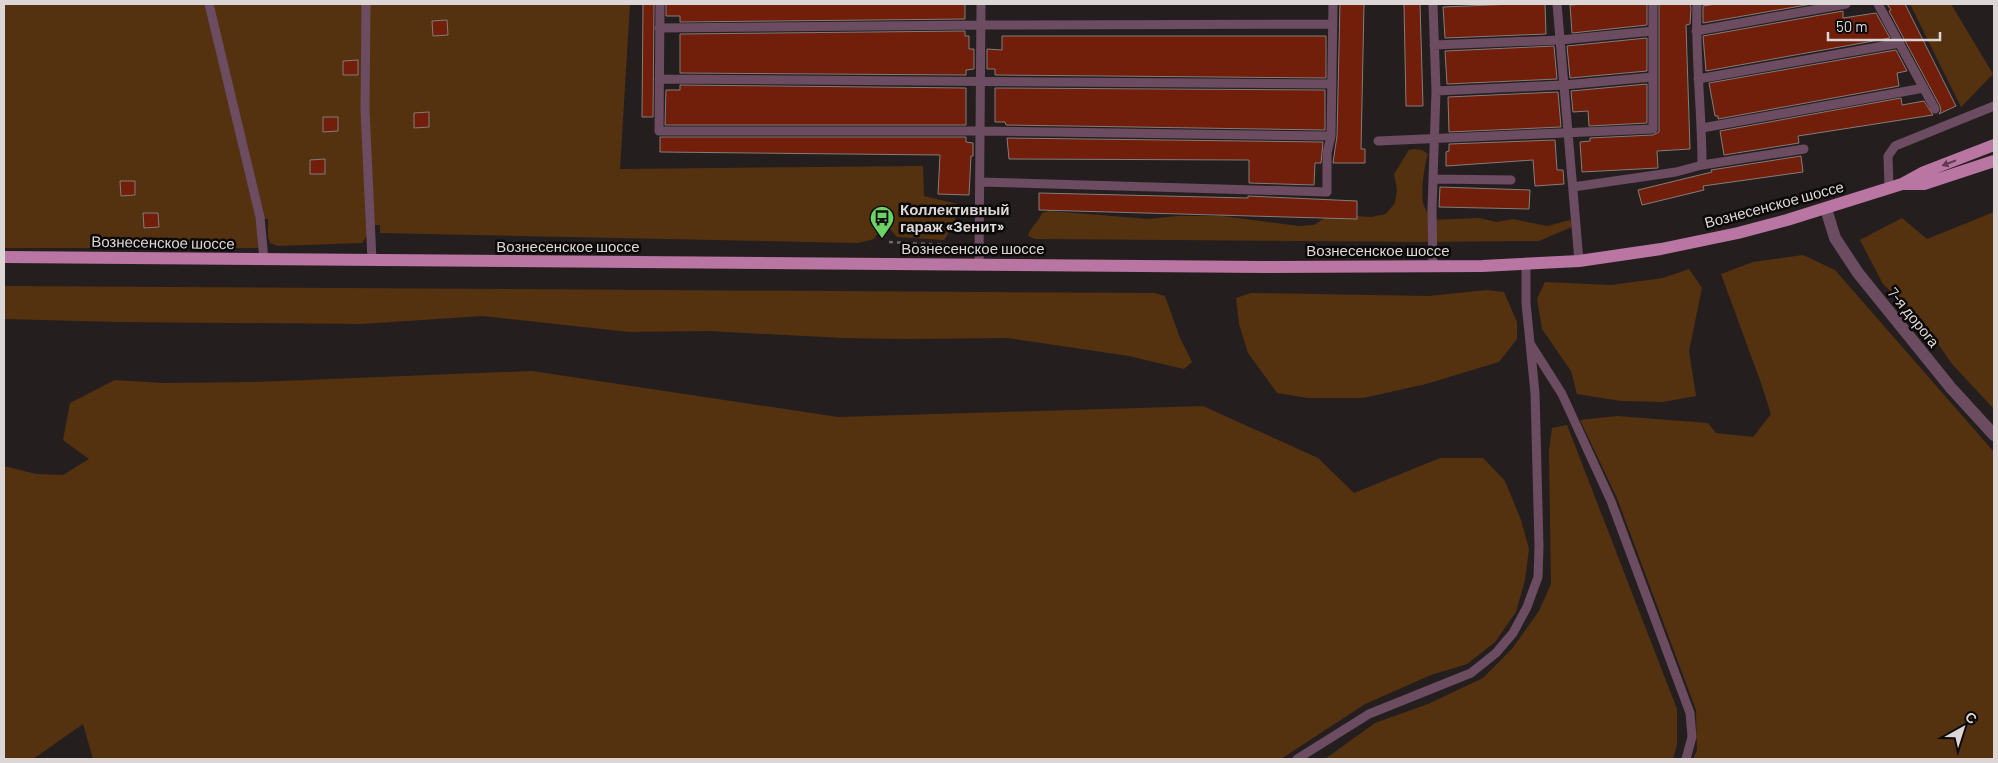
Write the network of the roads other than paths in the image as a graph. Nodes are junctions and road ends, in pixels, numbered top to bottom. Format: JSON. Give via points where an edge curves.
{"nodes":[{"id":1,"x":209,"y":4,"type":"edge"},
{"id":2,"x":366,"y":4,"type":"edge"},
{"id":3,"x":660,"y":4,"type":"edge"},
{"id":4,"x":981,"y":4,"type":"edge"},
{"id":5,"x":1333,"y":4,"type":"edge"},
{"id":6,"x":1433,"y":4,"type":"edge"},
{"id":7,"x":1557,"y":4,"type":"edge"},
{"id":8,"x":1653,"y":4,"type":"edge"},
{"id":9,"x":1696,"y":4,"type":"edge"},
{"id":10,"x":1846,"y":4,"type":"edge"},
{"id":11,"x":1878,"y":4,"type":"edge"},
{"id":12,"x":1333,"y":24,"type":"junction"},
{"id":13,"x":981,"y":25,"type":"junction"},
{"id":14,"x":659,"y":28,"type":"junction"},
{"id":15,"x":1653,"y":31,"type":"junction"},
{"id":16,"x":1696,"y":31,"type":"junction"},
{"id":17,"x":1560,"y":40,"type":"junction"},
{"id":18,"x":1900,"y":43,"type":"junction"},
{"id":19,"x":1434,"y":45,"type":"junction"},
{"id":20,"x":1653,"y":77,"type":"junction"},
{"id":21,"x":659,"y":79,"type":"junction"},
{"id":22,"x":1698,"y":79,"type":"junction"},
{"id":23,"x":980,"y":80,"type":"junction"},
{"id":24,"x":1332,"y":84,"type":"junction"},
{"id":25,"x":1564,"y":85,"type":"junction"},
{"id":26,"x":1924,"y":88,"type":"junction"},
{"id":27,"x":1436,"y":91,"type":"junction"},
{"id":28,"x":1994,"y":106,"type":"edge"},
{"id":29,"x":1935,"y":109,"type":"dead end"},
{"id":30,"x":1702,"y":128,"type":"junction"},
{"id":31,"x":980,"y":131,"type":"junction"},
{"id":32,"x":1568,"y":133,"type":"junction"},
{"id":33,"x":1331,"y":136,"type":"junction"},
{"id":34,"x":1435,"y":138,"type":"junction"},
{"id":35,"x":1378,"y":141,"type":"dead end"},
{"id":36,"x":1994,"y":145,"type":"edge"},
{"id":37,"x":1804,"y":149,"type":"dead end"},
{"id":38,"x":1994,"y":162,"type":"edge"},
{"id":39,"x":1702,"y":165,"type":"junction"},
{"id":40,"x":1434,"y":179,"type":"junction"},
{"id":41,"x":1511,"y":180,"type":"dead end"},
{"id":42,"x":980,"y":182,"type":"junction"},
{"id":43,"x":1895,"y":186,"type":"junction"},
{"id":44,"x":1572,"y":187,"type":"junction"},
{"id":45,"x":1826,"y":209,"type":"junction"},
{"id":46,"x":4,"y":257,"type":"edge"},
{"id":47,"x":264,"y":260,"type":"junction"},
{"id":48,"x":372,"y":260,"type":"junction"},
{"id":49,"x":1579,"y":261,"type":"junction"},
{"id":50,"x":1526,"y":264,"type":"junction"},
{"id":51,"x":979,"y":265,"type":"junction"},
{"id":52,"x":1433,"y":267,"type":"junction"},
{"id":53,"x":1530,"y":343,"type":"junction"},
{"id":54,"x":1994,"y":435,"type":"edge"},
{"id":55,"x":1297,"y":759,"type":"edge"},
{"id":56,"x":1686,"y":759,"type":"edge"}],
"edges":[{"from":1,"to":47,"type":"lane","via":[[260,217]]},
{"from":2,"to":48,"type":"lane","via":[[365,109]]},
{"from":3,"to":14,"type":"lane"},
{"from":4,"to":13,"type":"lane"},
{"from":5,"to":12,"type":"lane"},
{"from":6,"to":19,"type":"lane"},
{"from":7,"to":17,"type":"lane"},
{"from":8,"to":15,"type":"lane"},
{"from":9,"to":16,"type":"lane"},
{"from":10,"to":16,"type":"lane"},
{"from":11,"to":18,"type":"lane"},
{"from":12,"to":13,"type":"lane"},
{"from":12,"to":24,"type":"lane"},
{"from":13,"to":14,"type":"lane"},
{"from":13,"to":23,"type":"lane"},
{"from":14,"to":21,"type":"lane"},
{"from":15,"to":17,"type":"lane"},
{"from":15,"to":20,"type":"lane"},
{"from":16,"to":22,"type":"lane"},
{"from":17,"to":19,"type":"lane"},
{"from":17,"to":25,"type":"lane"},
{"from":18,"to":22,"type":"lane"},
{"from":18,"to":26,"type":"lane"},
{"from":19,"to":27,"type":"lane"},
{"from":20,"to":25,"type":"lane"},
{"from":20,"to":32,"type":"lane","via":[[1653,129]]},
{"from":21,"to":23,"type":"lane"},
{"from":21,"to":31,"type":"lane","via":[[658,131]]},
{"from":22,"to":30,"type":"lane"},
{"from":23,"to":24,"type":"lane"},
{"from":23,"to":31,"type":"lane"},
{"from":24,"to":33,"type":"lane"},
{"from":25,"to":27,"type":"lane"},
{"from":25,"to":32,"type":"lane"},
{"from":26,"to":29,"type":"lane"},
{"from":26,"to":30,"type":"lane"},
{"from":27,"to":34,"type":"lane"},
{"from":28,"to":43,"type":"lane","via":[[1895,146],[1888,156]]},
{"from":30,"to":39,"type":"lane"},
{"from":31,"to":33,"type":"lane"},
{"from":31,"to":42,"type":"lane"},
{"from":32,"to":34,"type":"lane"},
{"from":32,"to":44,"type":"lane"},
{"from":33,"to":42,"type":"lane","via":[[1327,153],[1327,192]]},
{"from":34,"to":35,"type":"lane"},
{"from":34,"to":40,"type":"lane"},
{"from":36,"to":43,"type":"main road","name":"Вознесенское шоссе","one_way":true},
{"from":37,"to":39,"type":"lane"},
{"from":38,"to":43,"type":"main road","name":"Вознесенское шоссе","via":[[1924,184]]},
{"from":39,"to":44,"type":"lane","via":[[1676,172]]},
{"from":40,"to":41,"type":"lane"},
{"from":40,"to":52,"type":"lane"},
{"from":42,"to":51,"type":"lane"},
{"from":43,"to":45,"type":"main road","name":"Вознесенское шоссе"},
{"from":44,"to":49,"type":"lane"},
{"from":45,"to":49,"type":"main road","name":"Вознесенское шоссе","via":[[1690,244]]},
{"from":45,"to":54,"type":"street","name":"7-я дорога","via":[[1835,238],[1858,273],[1951,388]]},
{"from":46,"to":47,"type":"main road","name":"Вознесенское шоссе"},
{"from":47,"to":48,"type":"main road","name":"Вознесенское шоссе"},
{"from":48,"to":51,"type":"main road","name":"Вознесенское шоссе"},
{"from":49,"to":50,"type":"main road","name":"Вознесенское шоссе"},
{"from":50,"to":52,"type":"main road","name":"Вознесенское шоссе"},
{"from":50,"to":53,"type":"lane"},
{"from":51,"to":52,"type":"main road","name":"Вознесенское шоссе"},
{"from":53,"to":55,"type":"lane","via":[[1539,512],[1538,577],[1527,608],[1513,633],[1496,653],[1471,673],[1369,714]]},
{"from":53,"to":56,"type":"lane","via":[[1562,394],[1611,500],[1690,713],[1692,737]]}]}
